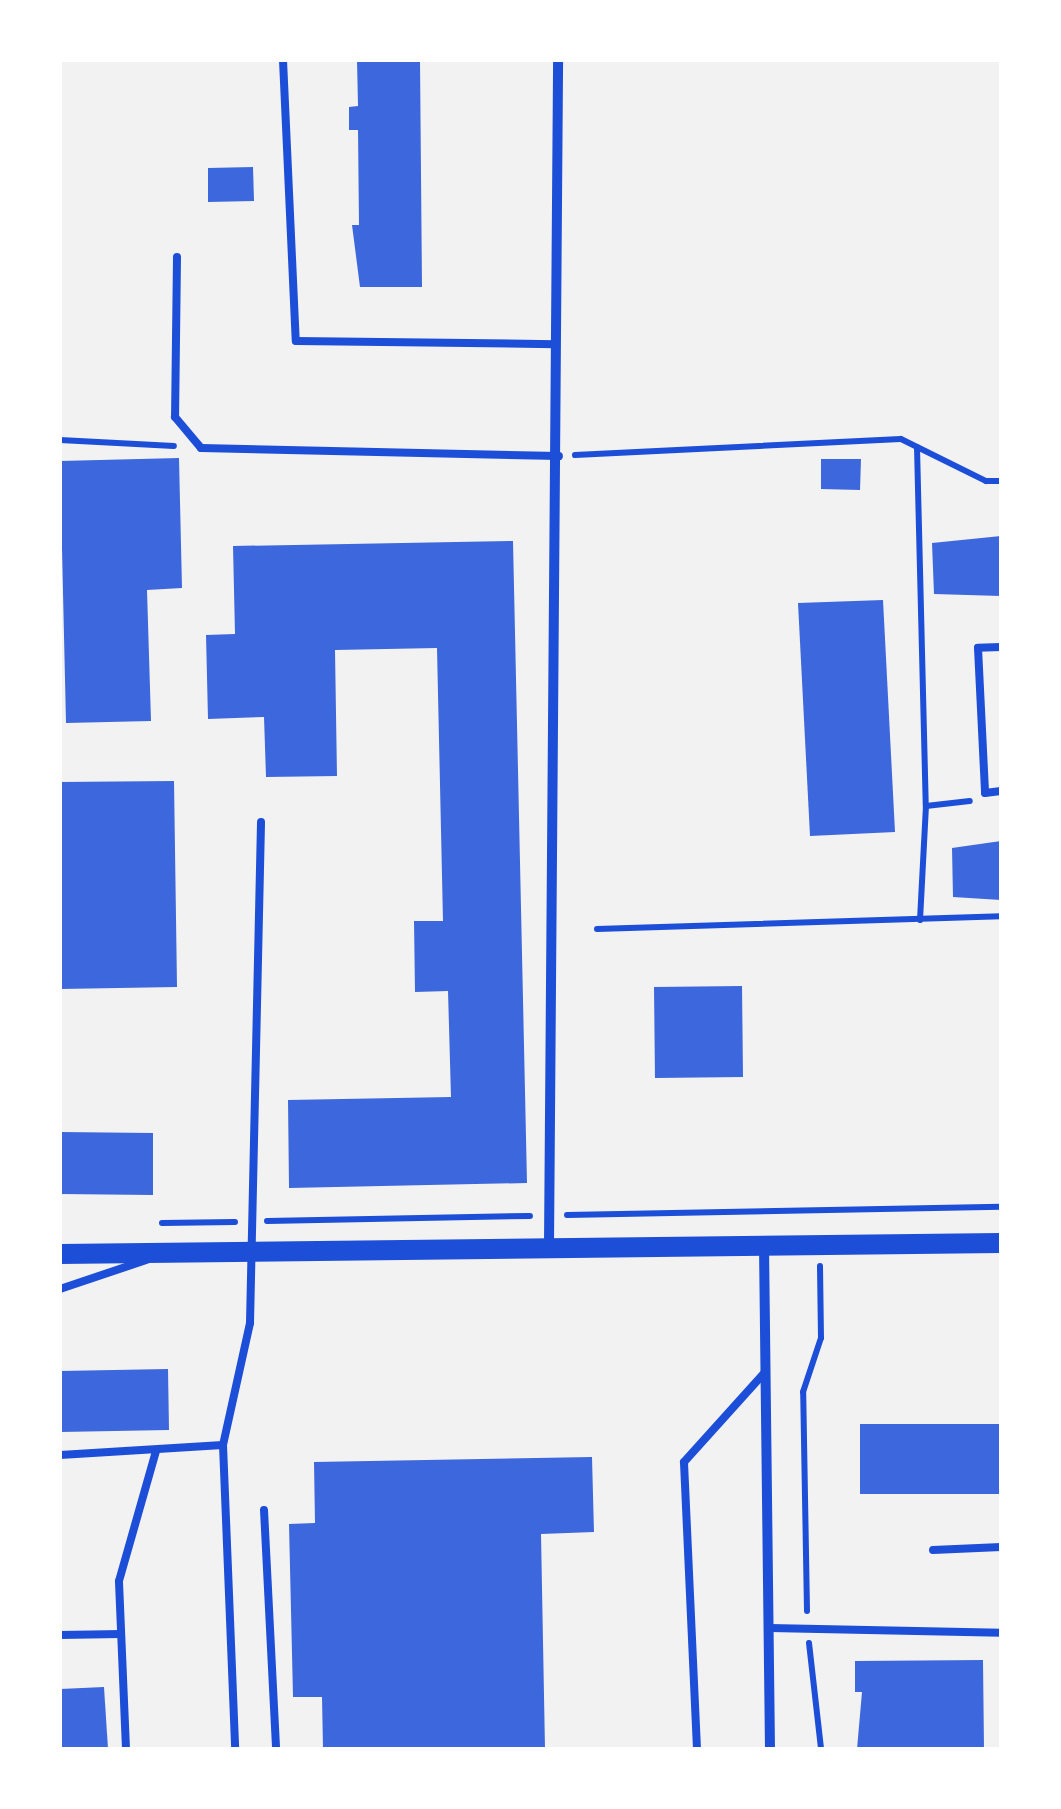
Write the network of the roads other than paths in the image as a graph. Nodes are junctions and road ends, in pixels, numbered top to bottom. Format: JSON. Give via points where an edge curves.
{"nodes":[{"id":1,"x":283,"y":60,"type":"edge"},
{"id":2,"x":558,"y":60,"type":"edge"},
{"id":3,"x":177,"y":258,"type":"dead end"},
{"id":4,"x":556,"y":344,"type":"junction"},
{"id":5,"x":559,"y":456,"type":"junction"},
{"id":6,"x":1001,"y":647,"type":"edge"},
{"id":7,"x":1001,"y":791,"type":"edge"},
{"id":8,"x":262,"y":822,"type":"dead end"},
{"id":9,"x":1001,"y":1243,"type":"edge"},
{"id":10,"x":549,"y":1245,"type":"junction"},
{"id":11,"x":764,"y":1245,"type":"junction"},
{"id":12,"x":170,"y":1252,"type":"junction"},
{"id":13,"x":253,"y":1252,"type":"junction"},
{"id":14,"x":60,"y":1254,"type":"edge"},
{"id":15,"x":60,"y":1289,"type":"edge"},
{"id":16,"x":765,"y":1372,"type":"junction"},
{"id":17,"x":223,"y":1445,"type":"junction"},
{"id":18,"x":156,"y":1451,"type":"junction"},
{"id":19,"x":60,"y":1455,"type":"edge"},
{"id":20,"x":264,"y":1510,"type":"dead end"},
{"id":21,"x":1001,"y":1547,"type":"edge"},
{"id":22,"x":933,"y":1550,"type":"dead end"},
{"id":23,"x":770,"y":1628,"type":"junction"},
{"id":24,"x":1001,"y":1633,"type":"edge"},
{"id":25,"x":60,"y":1634,"type":"edge"},
{"id":26,"x":121,"y":1634,"type":"junction"},
{"id":27,"x":126,"y":1749,"type":"edge"},
{"id":28,"x":236,"y":1749,"type":"edge"},
{"id":29,"x":276,"y":1749,"type":"edge"},
{"id":30,"x":696,"y":1749,"type":"edge"},
{"id":31,"x":770,"y":1749,"type":"edge"}],
"edges":[{"from":1,"to":4,"type":"lane","via":[[296,341]]},
{"from":2,"to":4,"type":"street"},
{"from":3,"to":5,"type":"lane","via":[[176,417],[201,448]]},
{"from":4,"to":5,"type":"street"},
{"from":5,"to":10,"type":"street"},
{"from":6,"to":7,"type":"lane","via":[[978,648],[985,793]]},
{"from":8,"to":13,"type":"lane"},
{"from":9,"to":11,"type":"main road"},
{"from":10,"to":11,"type":"main road"},
{"from":10,"to":13,"type":"main road"},
{"from":11,"to":16,"type":"street"},
{"from":12,"to":13,"type":"main road"},
{"from":12,"to":14,"type":"main road"},
{"from":12,"to":15,"type":"lane"},
{"from":13,"to":17,"type":"lane","via":[[250,1323]]},
{"from":16,"to":23,"type":"street"},
{"from":16,"to":30,"type":"lane","via":[[684,1462]]},
{"from":17,"to":18,"type":"lane"},
{"from":17,"to":28,"type":"lane"},
{"from":18,"to":19,"type":"lane"},
{"from":18,"to":26,"type":"lane","via":[[119,1580]]},
{"from":20,"to":29,"type":"lane"},
{"from":21,"to":22,"type":"lane"},
{"from":23,"to":24,"type":"lane"},
{"from":23,"to":31,"type":"street"},
{"from":25,"to":26,"type":"lane"},
{"from":26,"to":27,"type":"lane"}]}
